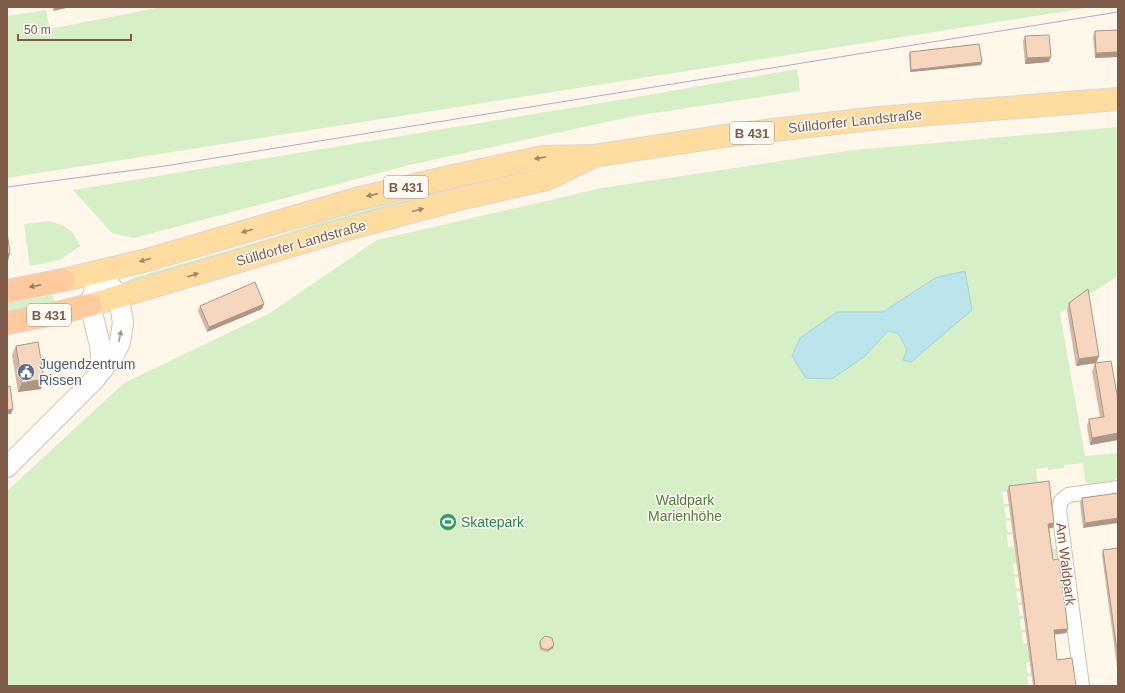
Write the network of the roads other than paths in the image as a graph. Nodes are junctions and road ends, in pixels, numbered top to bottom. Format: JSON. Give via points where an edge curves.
{"nodes":[{"id":1,"x":1118,"y":99,"type":"edge"},
{"id":2,"x":593,"y":156,"type":"junction"},
{"id":3,"x":100,"y":272,"type":"junction"},
{"id":4,"x":63,"y":280,"type":"joint"},
{"id":5,"x":7,"y":291,"type":"edge"},
{"id":6,"x":119,"y":297,"type":"junction"},
{"id":7,"x":90,"y":305,"type":"junction"},
{"id":8,"x":7,"y":323,"type":"edge"},
{"id":9,"x":102,"y":370,"type":"junction"},
{"id":10,"x":7,"y":467,"type":"edge"},
{"id":11,"x":1118,"y":488,"type":"edge"},
{"id":12,"x":1082,"y":686,"type":"edge"}],
"edges":[{"from":1,"to":2,"type":"main road","name":"Sülldorfer Landstraße","number":"B 431","via":[[872,118],[731,135]]},
{"from":2,"to":3,"type":"main road","name":"Sülldorfer Landstraße","number":"B 431","one_way":true,"via":[[543,157],[436,180],[356,199]]},
{"from":6,"to":2,"type":"main road","name":"Sülldorfer Landstraße","number":"B 431","one_way":true,"via":[[340,231],[463,198],[547,180]]},
{"from":3,"to":4,"type":"main road","name":"Sülldorfer Landstraße","number":"B 431"},
{"from":3,"to":6,"type":"main road"},
{"from":3,"to":7,"type":"main road"},
{"from":4,"to":5,"type":"highway","name":"Sülldorfer Landstraße","number":"B 431","one_way":true},
{"from":6,"to":7,"type":"main road","name":"Sülldorfer Landstraße","number":"B 431"},
{"from":9,"to":6,"type":"main road","one_way":true,"via":[[120,342],[123,323]]},
{"from":7,"to":8,"type":"highway","name":"Sülldorfer Landstraße","number":"B 431"},
{"from":7,"to":9,"type":"main road","via":[[100,345]]},
{"from":9,"to":10,"type":"main road"},
{"from":11,"to":12,"type":"street","name":"Am Waldpark","via":[[1068,495],[1061,501],[1059,510]]}]}
